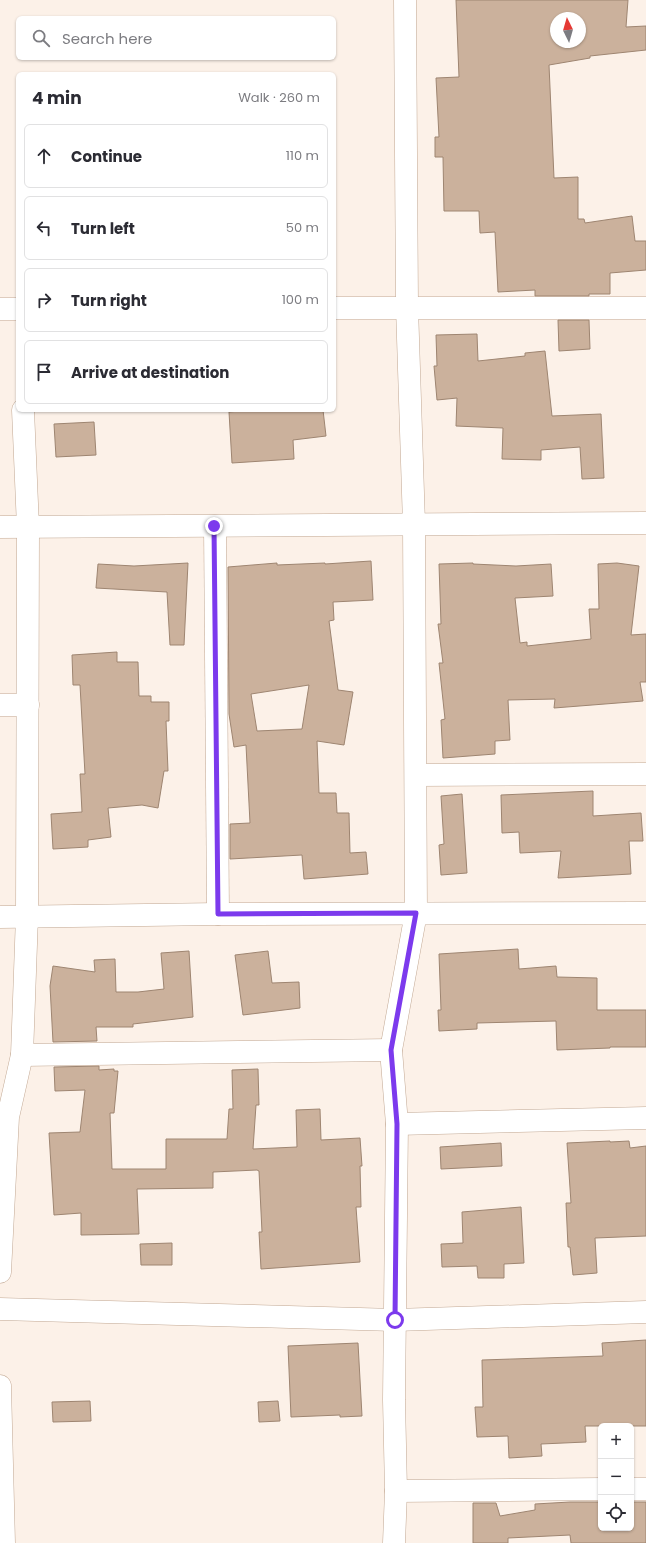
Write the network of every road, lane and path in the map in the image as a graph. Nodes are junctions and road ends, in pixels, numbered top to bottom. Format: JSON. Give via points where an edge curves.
{"nodes":[{"id":1,"x":405,"y":0,"type":"edge"},
{"id":2,"x":407,"y":307,"type":"junction"},
{"id":3,"x":336,"y":308,"type":"edge"},
{"id":4,"x":646,"y":308,"type":"edge"},
{"id":5,"x":0,"y":310,"type":"edge"},
{"id":6,"x":16,"y":310,"type":"edge"},
{"id":7,"x":23,"y":412,"type":"edge"},
{"id":8,"x":646,"y":523,"type":"edge"},
{"id":9,"x":414,"y":524,"type":"junction"},
{"id":10,"x":214,"y":526,"type":"junction"},
{"id":11,"x":0,"y":527,"type":"edge"},
{"id":12,"x":28,"y":527,"type":"junction"},
{"id":13,"x":0,"y":705,"type":"edge"},
{"id":14,"x":28,"y":705,"type":"junction"},
{"id":15,"x":646,"y":774,"type":"edge"},
{"id":16,"x":416,"y":775,"type":"junction"},
{"id":17,"x":646,"y":912,"type":"edge"},
{"id":18,"x":416,"y":913,"type":"junction"},
{"id":19,"x":218,"y":914,"type":"junction"},
{"id":20,"x":28,"y":916,"type":"junction"},
{"id":21,"x":0,"y":917,"type":"edge"},
{"id":22,"x":391,"y":1050,"type":"junction"},
{"id":23,"x":22,"y":1055,"type":"junction"},
{"id":24,"x":4,"y":1117,"type":"edge"},
{"id":25,"x":646,"y":1118,"type":"edge"},
{"id":26,"x":397,"y":1124,"type":"junction"},
{"id":27,"x":0,"y":1272,"type":"edge"},
{"id":28,"x":0,"y":1309,"type":"edge"},
{"id":29,"x":646,"y":1312,"type":"edge"},
{"id":30,"x":395,"y":1320,"type":"junction"},
{"id":31,"x":0,"y":1386,"type":"edge"},
{"id":32,"x":598,"y":1489,"type":"edge"},
{"id":33,"x":634,"y":1489,"type":"edge"},
{"id":34,"x":646,"y":1489,"type":"edge"},
{"id":35,"x":396,"y":1491,"type":"junction"},
{"id":36,"x":4,"y":1543,"type":"edge"},
{"id":37,"x":394,"y":1543,"type":"edge"}],
"edges":[{"from":1,"to":2,"type":"street"},
{"from":2,"to":3,"type":"street"},
{"from":2,"to":4,"type":"street"},
{"from":2,"to":9,"type":"street"},
{"from":5,"to":6,"type":"street"},
{"from":7,"to":12,"type":"street"},
{"from":8,"to":9,"type":"street"},
{"from":9,"to":10,"type":"street"},
{"from":9,"to":16,"type":"street"},
{"from":10,"to":12,"type":"street"},
{"from":10,"to":19,"type":"street"},
{"from":11,"to":12,"type":"street"},
{"from":12,"to":14,"type":"street"},
{"from":13,"to":14,"type":"street"},
{"from":14,"to":20,"type":"street"},
{"from":15,"to":16,"type":"street"},
{"from":16,"to":18,"type":"street"},
{"from":17,"to":18,"type":"street"},
{"from":18,"to":19,"type":"street"},
{"from":18,"to":22,"type":"street"},
{"from":19,"to":20,"type":"street"},
{"from":20,"to":21,"type":"street"},
{"from":20,"to":23,"type":"street"},
{"from":22,"to":23,"type":"street"},
{"from":22,"to":26,"type":"street"},
{"from":23,"to":24,"type":"street"},
{"from":24,"to":27,"type":"street"},
{"from":25,"to":26,"type":"street"},
{"from":26,"to":30,"type":"street"},
{"from":28,"to":30,"type":"street"},
{"from":29,"to":30,"type":"street"},
{"from":30,"to":35,"type":"street"},
{"from":31,"to":36,"type":"street"},
{"from":32,"to":35,"type":"street"},
{"from":33,"to":34,"type":"street"},
{"from":35,"to":37,"type":"street"}]}
